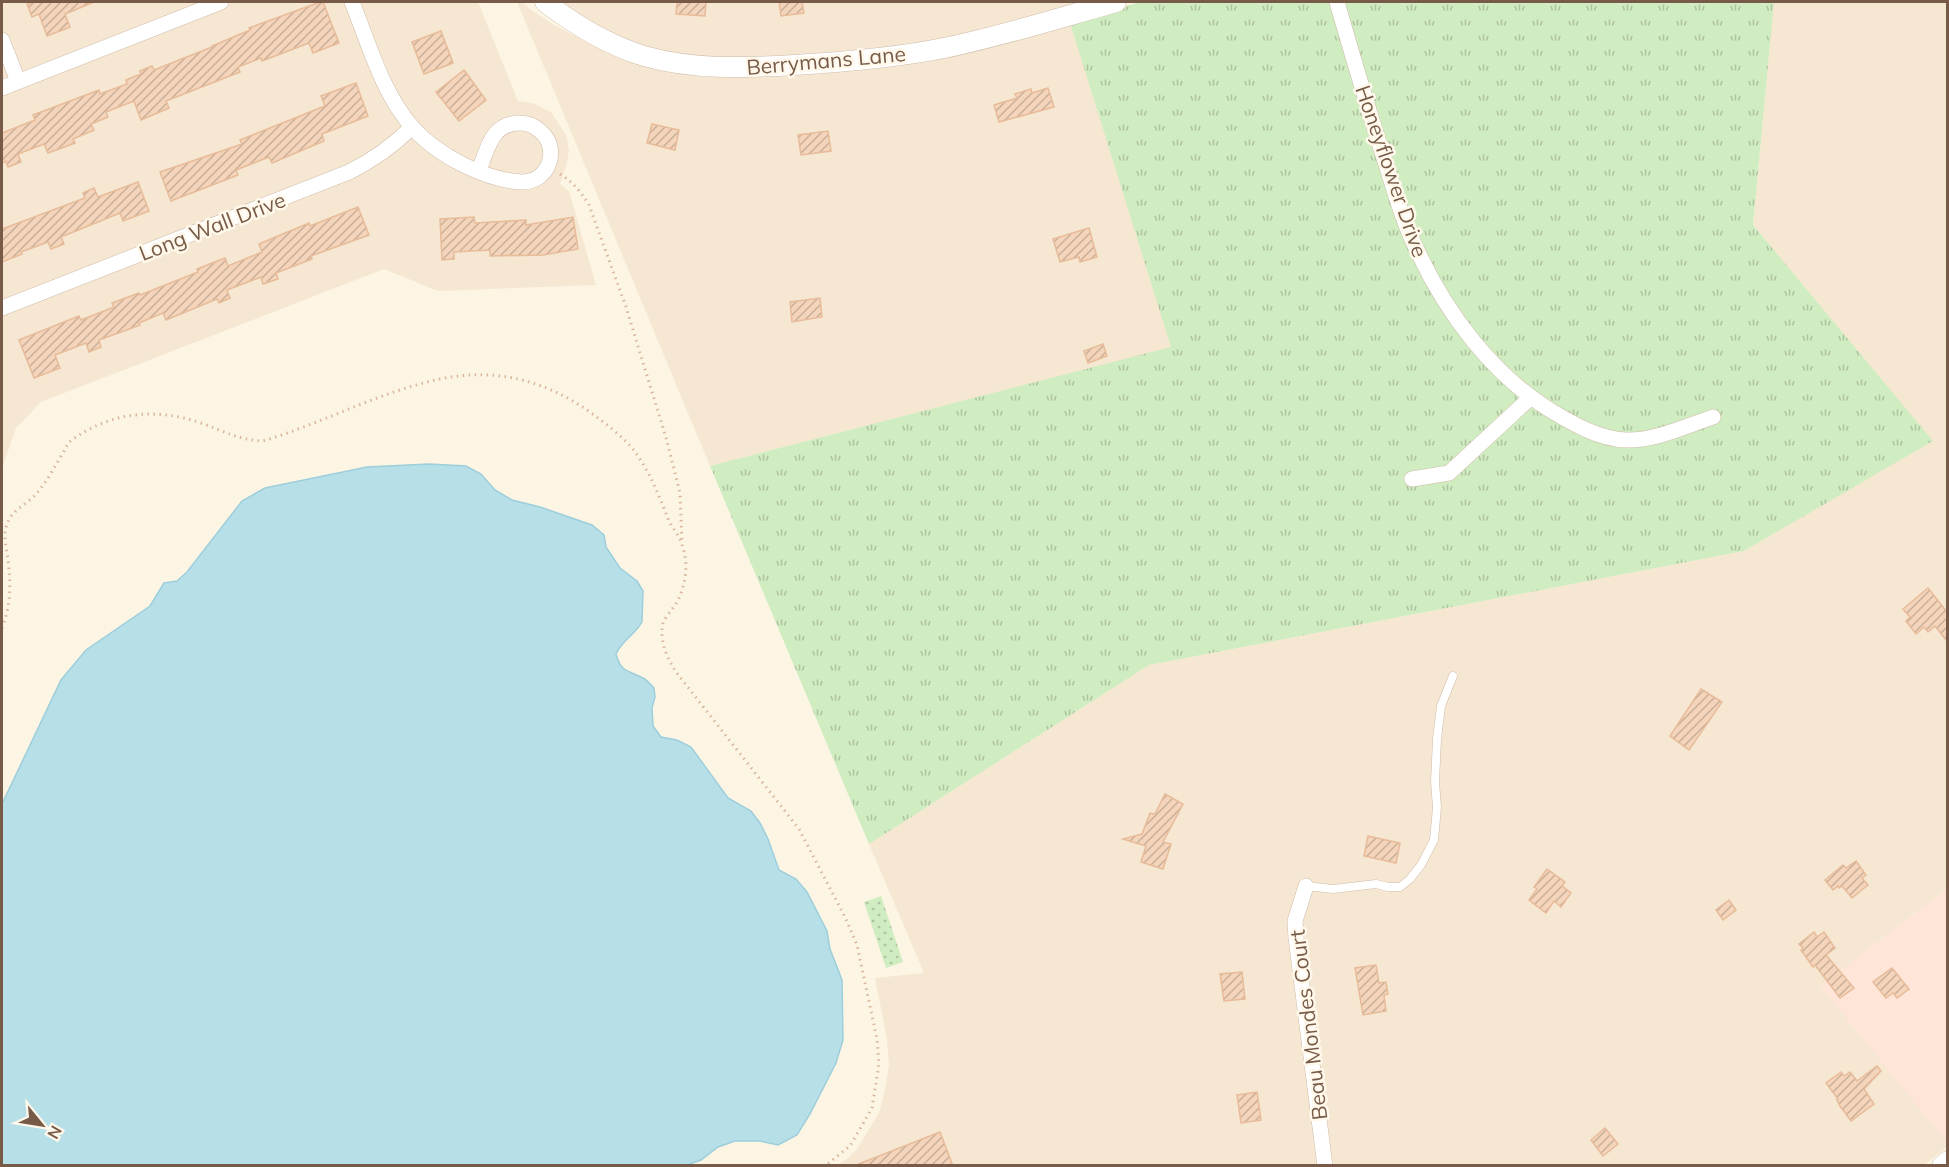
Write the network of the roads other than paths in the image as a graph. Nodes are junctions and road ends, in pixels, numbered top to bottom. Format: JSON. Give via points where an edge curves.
{"nodes":[{"id":1,"x":221,"y":2,"type":"edge"},
{"id":2,"x":352,"y":2,"type":"edge"},
{"id":3,"x":545,"y":2,"type":"edge"},
{"id":4,"x":1116,"y":2,"type":"edge"},
{"id":5,"x":1337,"y":2,"type":"edge"},
{"id":6,"x":2,"y":40,"type":"edge"},
{"id":7,"x":18,"y":81,"type":"junction"},
{"id":8,"x":2,"y":88,"type":"edge"},
{"id":9,"x":412,"y":127,"type":"junction"},
{"id":10,"x":479,"y":171,"type":"junction"},
{"id":11,"x":2,"y":308,"type":"edge"},
{"id":12,"x":1530,"y":398,"type":"junction"},
{"id":13,"x":1713,"y":417,"type":"dead end"},
{"id":14,"x":1412,"y":479,"type":"dead end"},
{"id":15,"x":1453,"y":676,"type":"dead end"},
{"id":16,"x":1306,"y":886,"type":"joint"},
{"id":17,"x":1947,"y":1161,"type":"edge"},
{"id":18,"x":1325,"y":1166,"type":"edge"},
{"id":19,"x":1942,"y":1166,"type":"edge"}],
"edges":[{"from":1,"to":7,"type":"street"},
{"from":2,"to":9,"type":"street","via":[[384,81]]},
{"from":3,"to":4,"type":"street","name":"Berrymans Lane","via":[[601,39],[644,56],[730,67],[818,64],[942,49]]},
{"from":5,"to":12,"type":"street","name":"Honeyflower Drive","via":[[1389,176],[1417,250],[1453,314],[1480,350]]},
{"from":6,"to":7,"type":"street"},
{"from":7,"to":8,"type":"street"},
{"from":9,"to":10,"type":"street","via":[[452,160]]},
{"from":9,"to":11,"type":"street","name":"Long Wall Drive","via":[[390,148],[349,172]]},
{"from":10,"to":10,"type":"street","via":[[507,180],[524,182],[538,178],[552,153],[549,139],[527,123],[504,125],[491,139]]},
{"from":12,"to":13,"type":"street","name":"Honeyflower Drive","via":[[1585,429],[1626,440],[1650,437]]},
{"from":12,"to":14,"type":"street","via":[[1449,473]]},
{"from":15,"to":16,"type":"lane","via":[[1441,706],[1437,739],[1434,840],[1421,865],[1400,886]]},
{"from":16,"to":18,"type":"street","name":"Beau Mondes Court","via":[[1295,921],[1296,938]]},
{"from":17,"to":19,"type":"street"}]}
